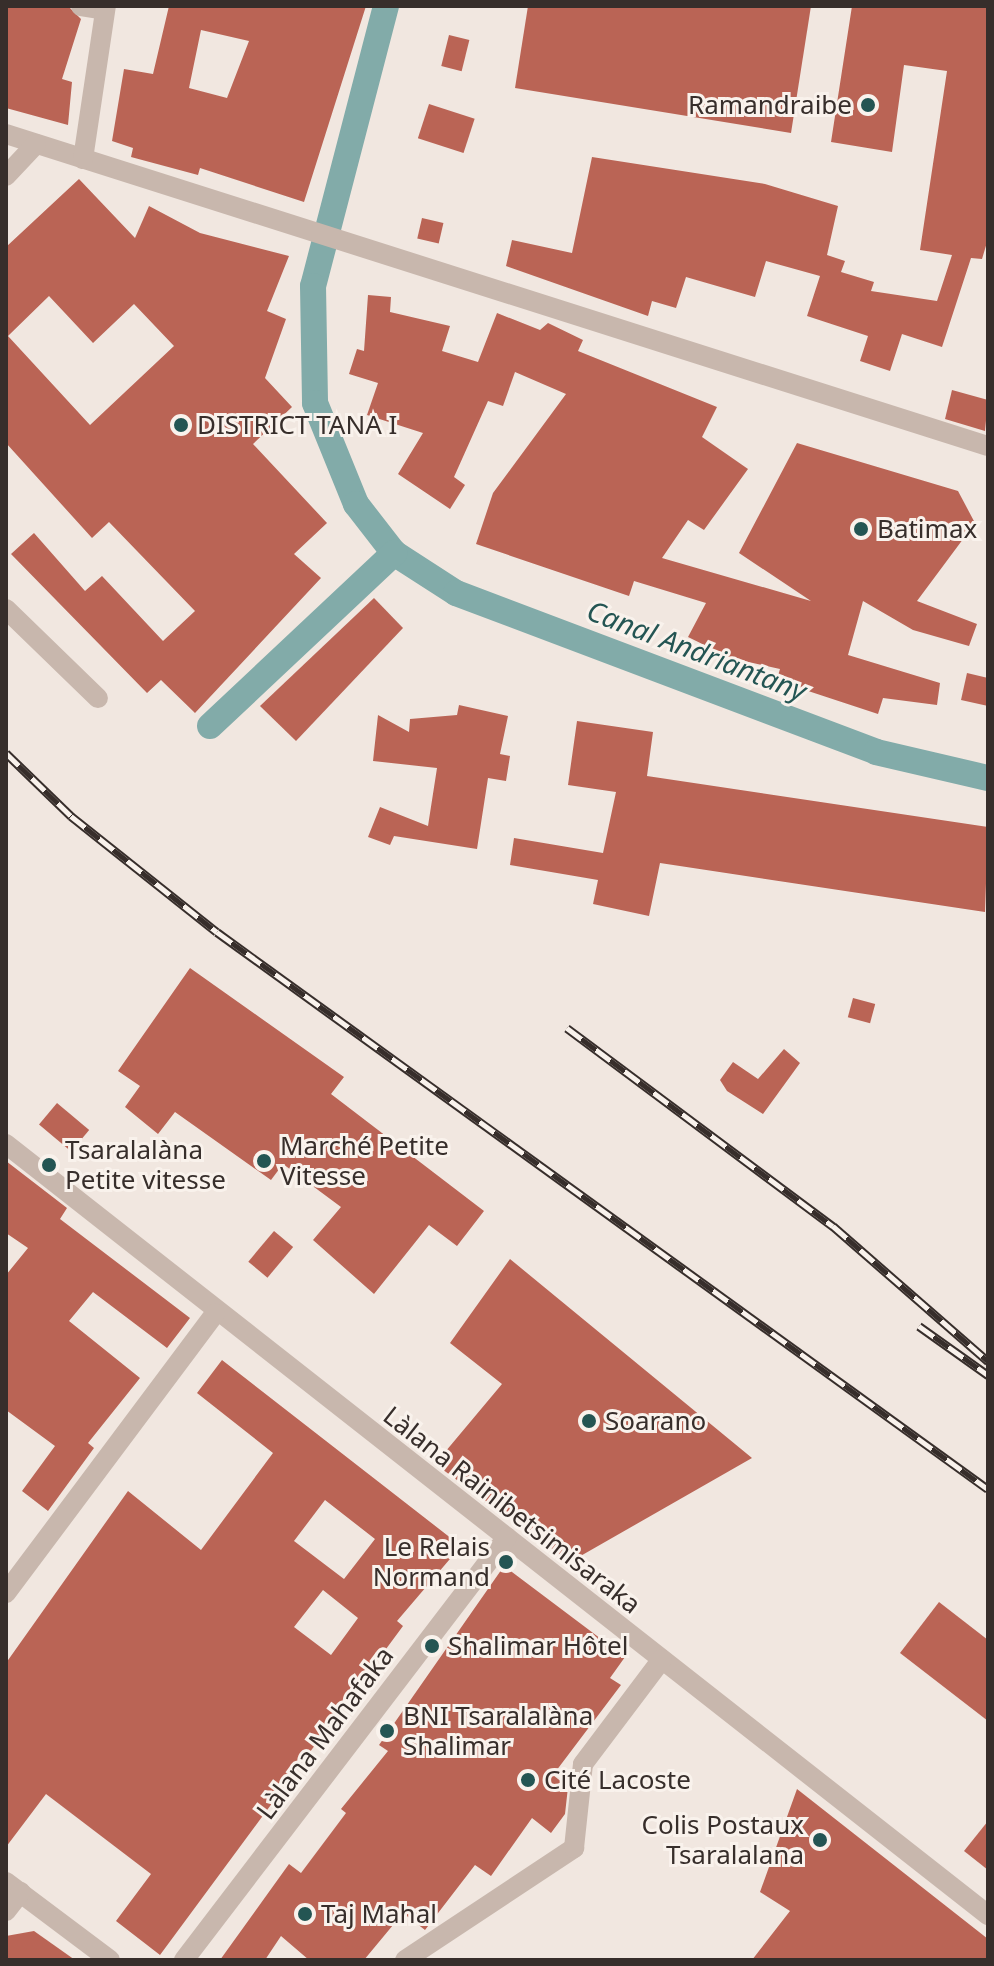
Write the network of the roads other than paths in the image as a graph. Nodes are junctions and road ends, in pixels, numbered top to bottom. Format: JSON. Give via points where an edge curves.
{"nodes":[{"id":1,"x":81,"y":6,"type":"edge"},
{"id":2,"x":105,"y":8,"type":"edge"},
{"id":3,"x":6,"y":134,"type":"edge"},
{"id":4,"x":36,"y":144,"type":"junction"},
{"id":5,"x":83,"y":159,"type":"junction"},
{"id":6,"x":6,"y":176,"type":"edge"},
{"id":7,"x":988,"y":446,"type":"edge"},
{"id":8,"x":6,"y":609,"type":"edge"},
{"id":9,"x":98,"y":698,"type":"dead end"},
{"id":10,"x":6,"y":1144,"type":"edge"},
{"id":11,"x":215,"y":1314,"type":"junction"},
{"id":12,"x":507,"y":1537,"type":"junction"},
{"id":13,"x":6,"y":1593,"type":"edge"},
{"id":14,"x":662,"y":1659,"type":"junction"},
{"id":15,"x":14,"y":1887,"type":"edge"},
{"id":16,"x":6,"y":1911,"type":"edge"},
{"id":17,"x":988,"y":1915,"type":"edge"},
{"id":18,"x":110,"y":1960,"type":"edge"},
{"id":19,"x":184,"y":1960,"type":"edge"},
{"id":20,"x":405,"y":1960,"type":"edge"}],
"edges":[{"from":1,"to":2,"type":"street"},
{"from":2,"to":5,"type":"street"},
{"from":3,"to":4,"type":"street"},
{"from":4,"to":5,"type":"street"},
{"from":4,"to":6,"type":"street"},
{"from":5,"to":7,"type":"street","via":[[371,246]]},
{"from":8,"to":9,"type":"street"},
{"from":10,"to":11,"type":"street","name":"Làlana Rainibetsimisaraka"},
{"from":11,"to":12,"type":"street","name":"Làlana Rainibetsimisaraka"},
{"from":11,"to":13,"type":"street"},
{"from":12,"to":14,"type":"street","name":"Làlana Rainibetsimisaraka"},
{"from":12,"to":19,"type":"street","name":"Làlana Mahafaka"},
{"from":14,"to":17,"type":"street","name":"Làlana Rainibetsimisaraka"},
{"from":14,"to":20,"type":"street","via":[[583,1764],[574,1848]]},
{"from":15,"to":16,"type":"street"},
{"from":15,"to":18,"type":"street"}]}
